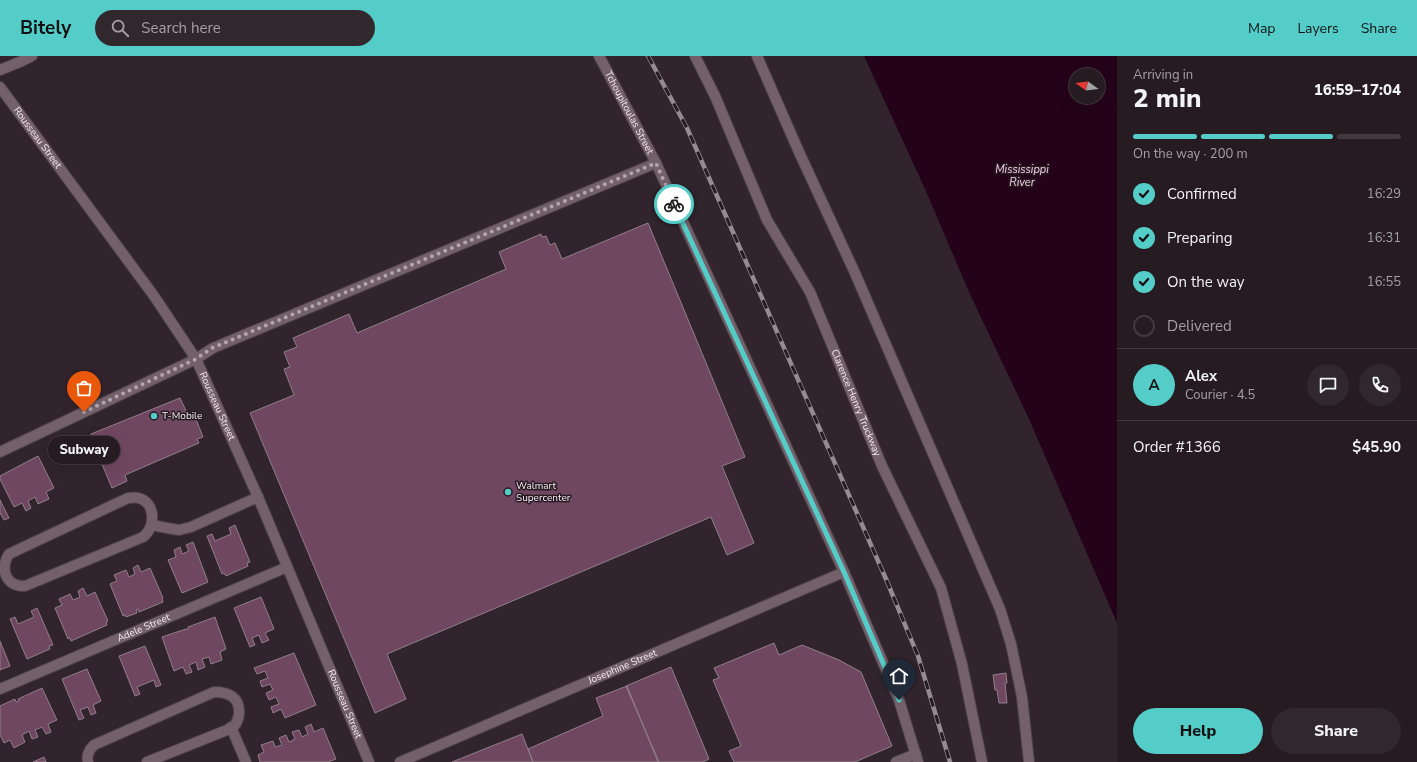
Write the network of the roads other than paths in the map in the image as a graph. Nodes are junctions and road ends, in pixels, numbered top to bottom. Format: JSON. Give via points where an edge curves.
{"nodes":[{"id":1,"x":32,"y":56,"type":"edge"},
{"id":2,"x":599,"y":56,"type":"edge"},
{"id":3,"x":695,"y":56,"type":"edge"},
{"id":4,"x":757,"y":56,"type":"edge"},
{"id":5,"x":0,"y":70,"type":"edge"},
{"id":6,"x":0,"y":87,"type":"edge"},
{"id":7,"x":656,"y":163,"type":"junction"},
{"id":8,"x":196,"y":359,"type":"junction"},
{"id":9,"x":0,"y":452,"type":"edge"},
{"id":10,"x":258,"y":497,"type":"junction"},
{"id":11,"x":152,"y":524,"type":"junction"},
{"id":12,"x":287,"y":568,"type":"junction"},
{"id":13,"x":844,"y":572,"type":"junction"},
{"id":14,"x":0,"y":689,"type":"edge"},
{"id":15,"x":231,"y":727,"type":"junction"},
{"id":16,"x":917,"y":758,"type":"edge"},
{"id":17,"x":88,"y":762,"type":"edge"},
{"id":18,"x":147,"y":762,"type":"edge"},
{"id":19,"x":246,"y":762,"type":"edge"},
{"id":20,"x":369,"y":762,"type":"edge"},
{"id":21,"x":400,"y":762,"type":"edge"},
{"id":22,"x":896,"y":762,"type":"edge"},
{"id":23,"x":982,"y":762,"type":"edge"},
{"id":24,"x":1029,"y":762,"type":"edge"}],
"edges":[{"from":1,"to":5,"type":"street"},
{"from":2,"to":7,"type":"street","name":"Tchoupitoulas Street"},
{"from":3,"to":23,"type":"street","name":"Clarence Henry Truckway","via":[[715,96],[767,220],[810,292],[882,466],[940,588],[962,664]]},
{"from":4,"to":24,"type":"street","via":[[855,273],[1000,609],[1011,644],[1022,697]]},
{"from":6,"to":8,"type":"street","name":"Rousseau Street","via":[[154,296]]},
{"from":7,"to":8,"type":"street","via":[[212,348]]},
{"from":7,"to":13,"type":"street","name":"Tchoupitoulas Street"},
{"from":8,"to":9,"type":"street"},
{"from":8,"to":10,"type":"street","name":"Rousseau Street"},
{"from":10,"to":11,"type":"street","via":[[191,527],[179,530]]},
{"from":10,"to":12,"type":"street","name":"Rousseau Street"},
{"from":11,"to":11,"type":"street","via":[[148,534],[143,537],[25,586],[10,584],[4,576],[2,567],[9,554],[128,498],[138,498],[145,502],[151,512]]},
{"from":12,"to":14,"type":"street","name":"Adele Street"},
{"from":12,"to":20,"type":"street","name":"Rousseau Street"},
{"from":13,"to":16,"type":"street","name":"Tchoupitoulas Street","via":[[899,700]]},
{"from":13,"to":21,"type":"street","name":"Josephine Street"},
{"from":15,"to":17,"type":"street","via":[[235,725],[239,716],[236,700],[230,694],[214,692],[94,745],[89,749]]},
{"from":15,"to":18,"type":"street"},
{"from":15,"to":19,"type":"street"},
{"from":16,"to":22,"type":"street"}]}
